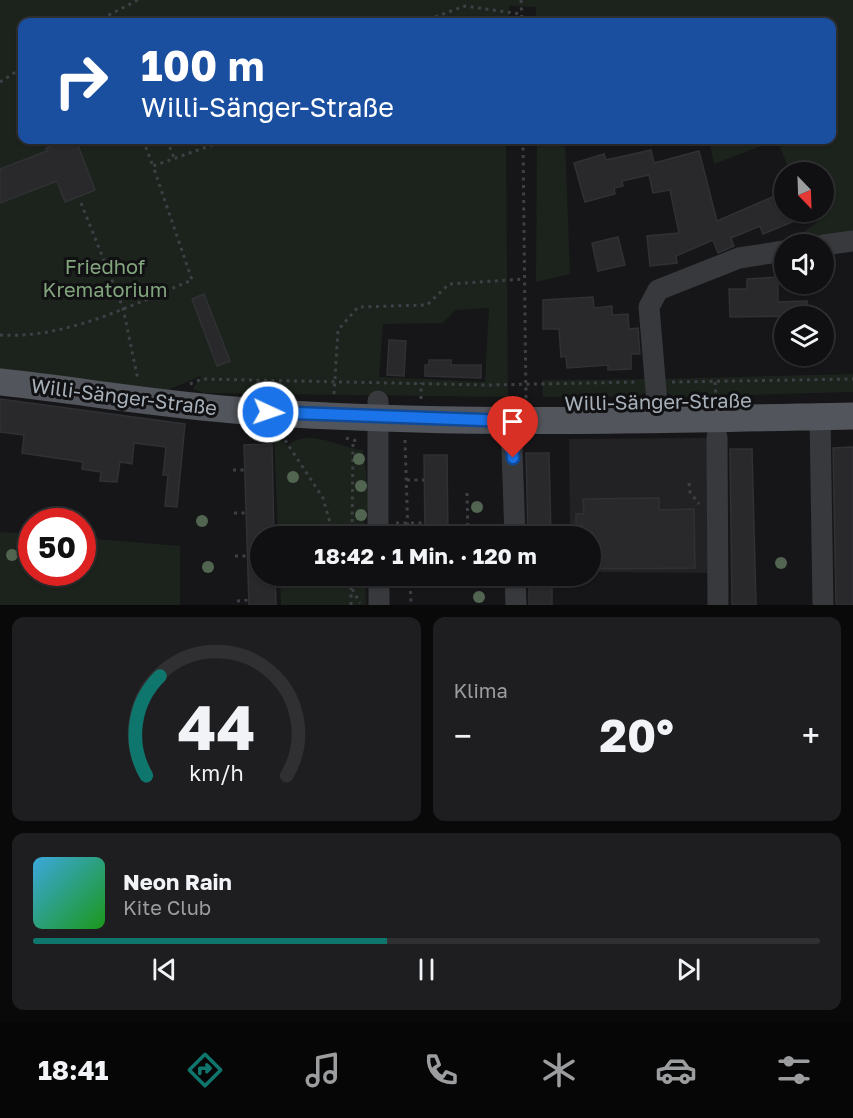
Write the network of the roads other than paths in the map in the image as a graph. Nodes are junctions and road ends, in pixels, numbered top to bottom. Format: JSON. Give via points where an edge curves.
{"nodes":[{"id":1,"x":853,"y":241,"type":"edge"},
{"id":2,"x":834,"y":244,"type":"edge"},
{"id":3,"x":774,"y":253,"type":"edge"},
{"id":4,"x":0,"y":382,"type":"edge"},
{"id":5,"x":656,"y":392,"type":"junction"},
{"id":6,"x":853,"y":399,"type":"edge"},
{"id":7,"x":521,"y":403,"type":"junction"},
{"id":8,"x":378,"y":409,"type":"junction"},
{"id":9,"x":820,"y":416,"type":"junction"},
{"id":10,"x":853,"y":416,"type":"edge"},
{"id":11,"x":717,"y":437,"type":"dead end"},
{"id":12,"x":378,"y":526,"type":"edge"},
{"id":13,"x":515,"y":526,"type":"edge"},
{"id":14,"x":379,"y":586,"type":"edge"},
{"id":15,"x":515,"y":586,"type":"edge"},
{"id":16,"x":379,"y":605,"type":"edge"},
{"id":17,"x":516,"y":605,"type":"edge"},
{"id":18,"x":718,"y":605,"type":"edge"},
{"id":19,"x":823,"y":605,"type":"edge"}],
"edges":[{"from":1,"to":2,"type":"street"},
{"from":3,"to":5,"type":"street","via":[[738,258],[658,290],[649,306]]},
{"from":4,"to":8,"type":"main road","name":"Willi-Sänger-Straße","via":[[139,402],[247,411]]},
{"from":5,"to":6,"type":"main road","name":"Willi-Sänger-Straße"},
{"from":5,"to":7,"type":"main road","name":"Willi-Sänger-Straße"},
{"from":7,"to":8,"type":"main road","name":"Willi-Sänger-Straße"},
{"from":7,"to":9,"type":"main road","name":"Willi-Sänger-Straße"},
{"from":7,"to":13,"type":"street"},
{"from":8,"to":12,"type":"street"},
{"from":9,"to":10,"type":"main road","name":"Willi-Sänger-Straße"},
{"from":9,"to":19,"type":"street"},
{"from":11,"to":18,"type":"street","name":"Willi-Sänger-Straße"},
{"from":14,"to":16,"type":"street"},
{"from":15,"to":17,"type":"street"}]}
